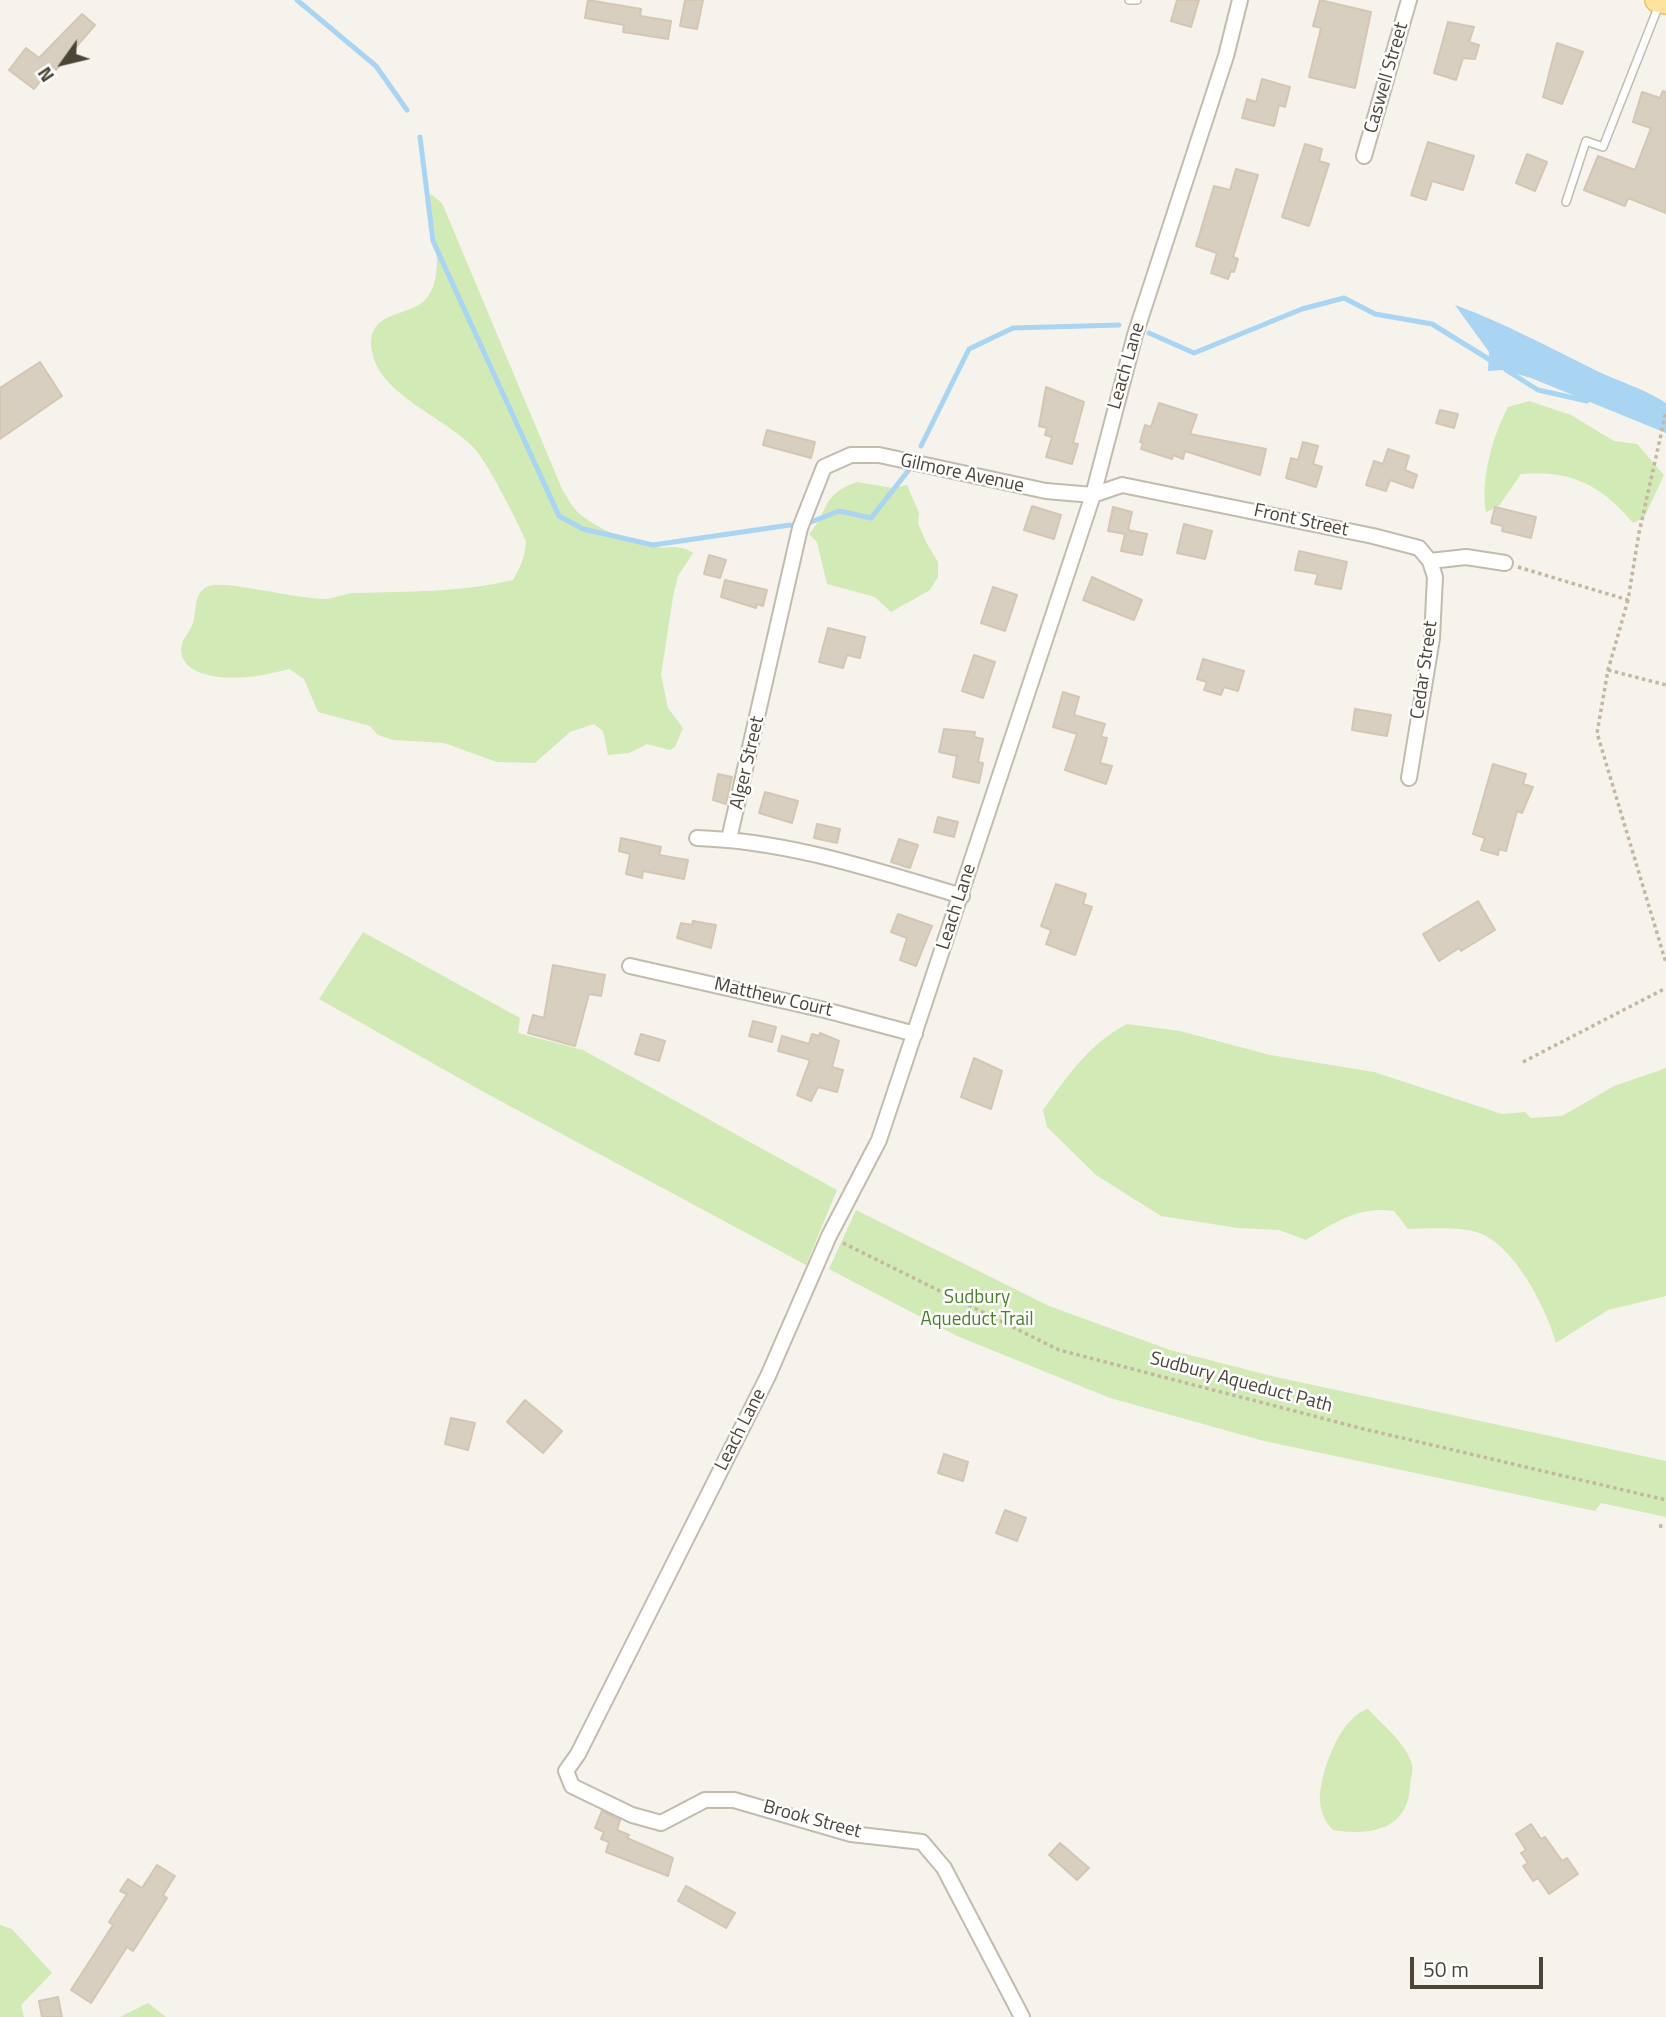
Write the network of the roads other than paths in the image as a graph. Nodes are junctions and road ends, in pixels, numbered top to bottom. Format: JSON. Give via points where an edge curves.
{"nodes":[{"id":1,"x":1129,"y":0,"type":"edge"},
{"id":2,"x":1137,"y":0,"type":"edge"},
{"id":3,"x":1240,"y":0,"type":"edge"},
{"id":4,"x":1409,"y":0,"type":"edge"},
{"id":5,"x":1659,"y":0,"type":"edge"},
{"id":6,"x":1666,"y":2,"type":"edge"},
{"id":7,"x":1364,"y":156,"type":"dead end"},
{"id":8,"x":1566,"y":202,"type":"dead end"},
{"id":9,"x":833,"y":461,"type":"joint"},
{"id":10,"x":1093,"y":495,"type":"junction"},
{"id":11,"x":1430,"y":561,"type":"junction"},
{"id":12,"x":1506,"y":563,"type":"road end"},
{"id":13,"x":1409,"y":778,"type":"dead end"},
{"id":14,"x":697,"y":838,"type":"dead end"},
{"id":15,"x":729,"y":839,"type":"junction"},
{"id":16,"x":962,"y":895,"type":"junction"},
{"id":17,"x":630,"y":966,"type":"dead end"},
{"id":18,"x":915,"y":1034,"type":"junction"},
{"id":19,"x":566,"y":1771,"type":"joint"},
{"id":20,"x":1022,"y":2017,"type":"edge"}],
"edges":[{"from":1,"to":2,"type":"lane"},
{"from":3,"to":10,"type":"street","name":"Leach Lane","via":[[1135,335]]},
{"from":4,"to":7,"type":"street","name":"Caswell Street"},
{"from":5,"to":6,"type":"main road"},
{"from":5,"to":8,"type":"lane","via":[[1603,147],[1586,141]]},
{"from":9,"to":10,"type":"street","name":"Gilmore Avenue","via":[[851,455],[879,455],[992,482]]},
{"from":9,"to":15,"type":"street","name":"Alger Street","via":[[824,467],[815,485],[800,528]]},
{"from":10,"to":11,"type":"street","name":"Front Street","via":[[1122,485],[1202,500],[1419,548]]},
{"from":10,"to":16,"type":"street","name":"Leach Lane"},
{"from":11,"to":12,"type":"street","via":[[1466,557]]},
{"from":11,"to":13,"type":"street","name":"Cedar Street","via":[[1435,578],[1432,638]]},
{"from":14,"to":15,"type":"street"},
{"from":15,"to":16,"type":"street","via":[[814,852]]},
{"from":16,"to":18,"type":"street","name":"Leach Lane"},
{"from":17,"to":18,"type":"street","name":"Matthew Court"},
{"from":18,"to":19,"type":"street","name":"Leach Lane","via":[[873,1155],[829,1236],[768,1376]]},
{"from":19,"to":20,"type":"street","name":"Brook Street","via":[[572,1786],[632,1815],[661,1823],[705,1800],[734,1800],[851,1834],[922,1842],[944,1868]]}]}
